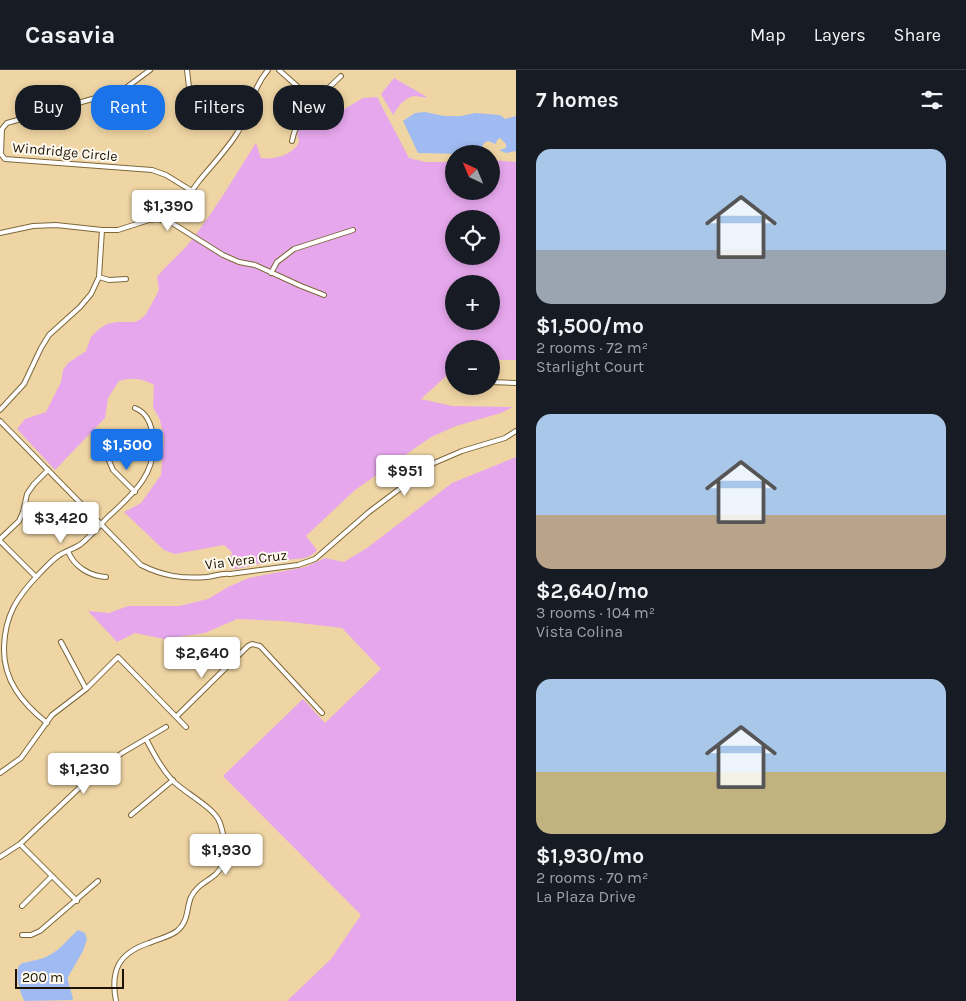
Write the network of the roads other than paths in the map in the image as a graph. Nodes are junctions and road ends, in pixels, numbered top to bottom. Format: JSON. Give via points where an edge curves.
{"nodes":[{"id":1,"x":150,"y":70,"type":"edge"},
{"id":2,"x":187,"y":70,"type":"edge"},
{"id":3,"x":268,"y":70,"type":"edge"},
{"id":4,"x":279,"y":70,"type":"edge"},
{"id":5,"x":341,"y":76,"type":"dead end"},
{"id":6,"x":189,"y":85,"type":"edge"},
{"id":7,"x":296,"y":85,"type":"edge"},
{"id":8,"x":332,"y":85,"type":"edge"},
{"id":9,"x":294,"y":130,"type":"edge"},
{"id":10,"x":292,"y":140,"type":"dead end"},
{"id":11,"x":192,"y":191,"type":"junction"},
{"id":12,"x":172,"y":223,"type":"junction"},
{"id":13,"x":102,"y":230,"type":"junction"},
{"id":14,"x":353,"y":230,"type":"dead end"},
{"id":15,"x":0,"y":233,"type":"edge"},
{"id":16,"x":271,"y":273,"type":"junction"},
{"id":17,"x":99,"y":277,"type":"junction"},
{"id":18,"x":126,"y":279,"type":"dead end"},
{"id":19,"x":324,"y":295,"type":"dead end"},
{"id":20,"x":500,"y":382,"type":"edge"},
{"id":21,"x":516,"y":383,"type":"edge"},
{"id":22,"x":136,"y":408,"type":"dead end"},
{"id":23,"x":0,"y":410,"type":"edge"},
{"id":24,"x":0,"y":421,"type":"edge"},
{"id":25,"x":516,"y":432,"type":"edge"},
{"id":26,"x":107,"y":456,"type":"dead end"},
{"id":27,"x":48,"y":470,"type":"junction"},
{"id":28,"x":135,"y":492,"type":"junction"},
{"id":29,"x":101,"y":525,"type":"junction"},
{"id":30,"x":0,"y":540,"type":"edge"},
{"id":31,"x":68,"y":551,"type":"junction"},
{"id":32,"x":106,"y":577,"type":"dead end"},
{"id":33,"x":36,"y":578,"type":"junction"},
{"id":34,"x":61,"y":642,"type":"dead end"},
{"id":35,"x":2,"y":651,"type":"edge"},
{"id":36,"x":86,"y":689,"type":"junction"},
{"id":37,"x":322,"y":713,"type":"dead end"},
{"id":38,"x":177,"y":716,"type":"junction"},
{"id":39,"x":47,"y":723,"type":"junction"},
{"id":40,"x":166,"y":727,"type":"dead end"},
{"id":41,"x":186,"y":727,"type":"dead end"},
{"id":42,"x":146,"y":739,"type":"junction"},
{"id":43,"x":0,"y":773,"type":"edge"},
{"id":44,"x":173,"y":780,"type":"junction"},
{"id":45,"x":131,"y":815,"type":"dead end"},
{"id":46,"x":20,"y":844,"type":"junction"},
{"id":47,"x":0,"y":857,"type":"edge"},
{"id":48,"x":52,"y":876,"type":"junction"},
{"id":49,"x":98,"y":881,"type":"dead end"},
{"id":50,"x":77,"y":901,"type":"junction"},
{"id":51,"x":22,"y":906,"type":"dead end"},
{"id":52,"x":22,"y":935,"type":"dead end"},
{"id":53,"x":116,"y":1001,"type":"edge"}],
"edges":[{"from":1,"to":11,"type":"street","name":"Windridge Circle","via":[[123,90],[7,123],[2,129],[1,154],[5,159],[152,170]]},
{"from":2,"to":6,"type":"street"},
{"from":3,"to":11,"type":"street","via":[[253,93],[236,136]]},
{"from":4,"to":7,"type":"street"},
{"from":5,"to":8,"type":"street"},
{"from":9,"to":10,"type":"street"},
{"from":11,"to":12,"type":"street"},
{"from":12,"to":13,"type":"street","via":[[158,219],[118,230]]},
{"from":12,"to":16,"type":"street","via":[[223,255]]},
{"from":13,"to":15,"type":"street","via":[[56,225]]},
{"from":13,"to":17,"type":"street"},
{"from":14,"to":16,"type":"street","via":[[294,249],[277,262]]},
{"from":16,"to":19,"type":"street"},
{"from":17,"to":18,"type":"street"},
{"from":17,"to":23,"type":"street","via":[[80,307],[49,335],[24,384]]},
{"from":20,"to":21,"type":"street"},
{"from":22,"to":28,"type":"street","via":[[149,421],[154,446],[151,465]]},
{"from":24,"to":27,"type":"street","name":"Via Vera Cruz"},
{"from":25,"to":29,"type":"street","name":"Via Vera Cruz","via":[[434,463],[369,512],[315,559],[298,565],[188,579],[172,577],[141,564]]},
{"from":26,"to":28,"type":"street","via":[[113,470]]},
{"from":27,"to":29,"type":"street","name":"Via Vera Cruz"},
{"from":27,"to":30,"type":"street","via":[[27,494],[18,521]]},
{"from":28,"to":29,"type":"street"},
{"from":29,"to":31,"type":"street"},
{"from":30,"to":33,"type":"street"},
{"from":31,"to":32,"type":"street","via":[[77,565],[87,572]]},
{"from":31,"to":33,"type":"street","via":[[54,559]]},
{"from":33,"to":35,"type":"street","via":[[10,612]]},
{"from":34,"to":36,"type":"street"},
{"from":35,"to":39,"type":"street","via":[[17,694]]},
{"from":36,"to":38,"type":"street","via":[[118,658]]},
{"from":36,"to":39,"type":"street","via":[[61,707]]},
{"from":37,"to":38,"type":"street","via":[[260,646],[252,644]]},
{"from":38,"to":41,"type":"street"},
{"from":39,"to":43,"type":"street","via":[[21,758]]},
{"from":40,"to":42,"type":"street"},
{"from":42,"to":44,"type":"street","via":[[159,764]]},
{"from":42,"to":46,"type":"street","via":[[122,752],[94,774]]},
{"from":44,"to":45,"type":"street"},
{"from":44,"to":53,"type":"street","via":[[216,815],[225,848],[224,860],[216,873],[196,889],[187,918],[180,928],[125,956],[114,974]]},
{"from":46,"to":47,"type":"street"},
{"from":46,"to":48,"type":"street"},
{"from":48,"to":50,"type":"street"},
{"from":48,"to":51,"type":"street"},
{"from":49,"to":50,"type":"street"},
{"from":50,"to":52,"type":"street","via":[[40,931]]}]}
